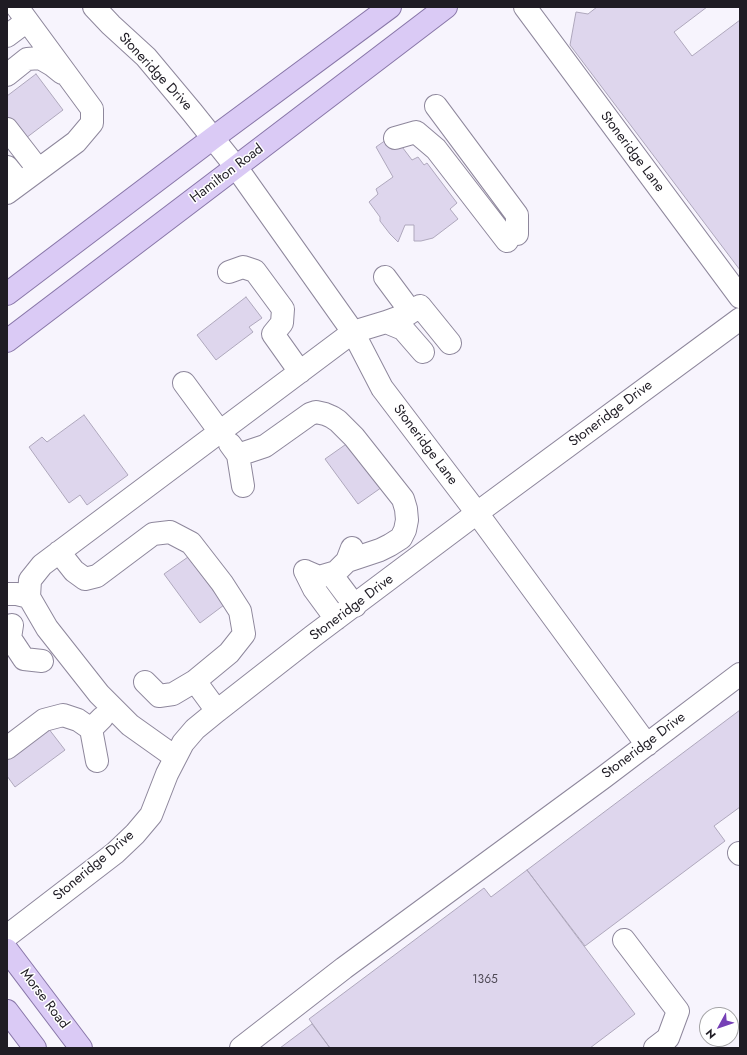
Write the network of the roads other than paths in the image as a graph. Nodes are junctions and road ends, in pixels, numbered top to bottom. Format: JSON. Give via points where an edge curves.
{"nodes":[{"id":1,"x":94,"y":7,"type":"edge"},
{"id":2,"x":390,"y":7,"type":"edge"},
{"id":3,"x":446,"y":7,"type":"edge"},
{"id":4,"x":528,"y":12,"type":"edge"},
{"id":5,"x":22,"y":14,"type":"edge"},
{"id":6,"x":7,"y":36,"type":"edge"},
{"id":7,"x":527,"y":37,"type":"dead end"},
{"id":8,"x":7,"y":75,"type":"edge"},
{"id":9,"x":72,"y":82,"type":"junction"},
{"id":10,"x":436,"y":106,"type":"dead end"},
{"id":11,"x":7,"y":129,"type":"edge"},
{"id":12,"x":213,"y":138,"type":"junction"},
{"id":13,"x":395,"y":138,"type":"dead end"},
{"id":14,"x":236,"y":167,"type":"junction"},
{"id":15,"x":38,"y":170,"type":"junction"},
{"id":16,"x":11,"y":181,"type":"edge"},
{"id":17,"x":229,"y":272,"type":"dead end"},
{"id":18,"x":385,"y":277,"type":"dead end"},
{"id":19,"x":12,"y":286,"type":"edge"},
{"id":20,"x":740,"y":298,"type":"edge"},
{"id":21,"x":411,"y":312,"type":"junction"},
{"id":22,"x":740,"y":319,"type":"edge"},
{"id":23,"x":386,"y":322,"type":"junction"},
{"id":24,"x":353,"y":332,"type":"junction"},
{"id":25,"x":7,"y":341,"type":"edge"},
{"id":26,"x":450,"y":343,"type":"dead end"},
{"id":27,"x":423,"y":352,"type":"dead end"},
{"id":28,"x":300,"y":372,"type":"junction"},
{"id":29,"x":184,"y":383,"type":"dead end"},
{"id":30,"x":221,"y":431,"type":"junction"},
{"id":31,"x":238,"y":455,"type":"junction"},
{"id":32,"x":243,"y":486,"type":"dead end"},
{"id":33,"x":477,"y":513,"type":"junction"},
{"id":34,"x":59,"y":552,"type":"junction"},
{"id":35,"x":343,"y":560,"type":"junction"},
{"id":36,"x":7,"y":594,"type":"edge"},
{"id":37,"x":34,"y":604,"type":"junction"},
{"id":38,"x":355,"y":606,"type":"junction"},
{"id":39,"x":336,"y":619,"type":"junction"},
{"id":40,"x":10,"y":626,"type":"edge"},
{"id":41,"x":62,"y":647,"type":"junction"},
{"id":42,"x":42,"y":661,"type":"junction"},
{"id":43,"x":740,"y":674,"type":"edge"},
{"id":44,"x":21,"y":676,"type":"dead end"},
{"id":45,"x":198,"y":679,"type":"junction"},
{"id":46,"x":145,"y":682,"type":"dead end"},
{"id":47,"x":113,"y":709,"type":"junction"},
{"id":48,"x":217,"y":711,"type":"junction"},
{"id":49,"x":85,"y":724,"type":"junction"},
{"id":50,"x":647,"y":745,"type":"junction"},
{"id":51,"x":7,"y":748,"type":"edge"},
{"id":52,"x":175,"y":757,"type":"junction"},
{"id":53,"x":97,"y":761,"type":"dead end"},
{"id":54,"x":7,"y":936,"type":"edge"},
{"id":55,"x":624,"y":940,"type":"dead end"},
{"id":56,"x":7,"y":950,"type":"edge"},
{"id":57,"x":7,"y":1011,"type":"edge"},
{"id":58,"x":34,"y":1048,"type":"edge"},
{"id":59,"x":81,"y":1048,"type":"edge"},
{"id":60,"x":241,"y":1048,"type":"edge"},
{"id":61,"x":655,"y":1048,"type":"edge"}],
"edges":[{"from":1,"to":12,"type":"street","name":"Stoneridge Drive","via":[[146,57]]},
{"from":2,"to":12,"type":"main road"},
{"from":3,"to":14,"type":"main road","name":"Hamilton Road"},
{"from":4,"to":7,"type":"street"},
{"from":4,"to":20,"type":"street","name":"Stoneridge Lane"},
{"from":5,"to":6,"type":"street"},
{"from":5,"to":9,"type":"street"},
{"from":8,"to":9,"type":"street","via":[[28,59],[40,58]]},
{"from":9,"to":15,"type":"street","via":[[92,109],[92,122],[76,142]]},
{"from":10,"to":13,"type":"street","via":[[517,215],[512,237],[436,149],[416,132]]},
{"from":11,"to":15,"type":"street"},
{"from":12,"to":14,"type":"street","name":"Stoneridge Lane"},
{"from":12,"to":19,"type":"main road"},
{"from":14,"to":24,"type":"street","name":"Stoneridge Lane"},
{"from":14,"to":25,"type":"main road","name":"Hamilton Road"},
{"from":15,"to":16,"type":"street"},
{"from":17,"to":28,"type":"street","via":[[243,267],[255,271],[283,309],[282,323],[274,334]]},
{"from":18,"to":21,"type":"street"},
{"from":21,"to":23,"type":"street"},
{"from":21,"to":26,"type":"street","via":[[420,306]]},
{"from":22,"to":33,"type":"street","name":"Stoneridge Drive"},
{"from":23,"to":24,"type":"street"},
{"from":23,"to":27,"type":"street","via":[[403,328]]},
{"from":24,"to":28,"type":"street"},
{"from":24,"to":33,"type":"street","name":"Stoneridge Lane","via":[[382,388]]},
{"from":28,"to":30,"type":"street"},
{"from":29,"to":30,"type":"street"},
{"from":30,"to":31,"type":"street"},
{"from":30,"to":34,"type":"street"},
{"from":31,"to":32,"type":"street"},
{"from":31,"to":35,"type":"street","via":[[273,449],[310,414],[325,414],[338,421],[354,437],[403,499],[408,520],[400,538],[390,545]]},
{"from":33,"to":38,"type":"street","name":"Stoneridge Drive"},
{"from":33,"to":50,"type":"street","name":"Stoneridge Lane"},
{"from":34,"to":37,"type":"street","via":[[42,565],[30,580]]},
{"from":34,"to":45,"type":"street","via":[[74,571],[85,579],[97,576],[154,534],[170,532],[191,544],[222,582],[240,611],[244,634],[229,653]]},
{"from":35,"to":38,"type":"street"},
{"from":35,"to":39,"type":"street","via":[[320,577],[305,570],[314,589]]},
{"from":36,"to":37,"type":"street","via":[[16,594]]},
{"from":37,"to":40,"type":"street"},
{"from":37,"to":41,"type":"street","via":[[47,628]]},
{"from":38,"to":39,"type":"street","name":"Stoneridge Drive"},
{"from":39,"to":48,"type":"street","name":"Stoneridge Drive"},
{"from":40,"to":42,"type":"street","via":[[10,638],[24,659]]},
{"from":41,"to":42,"type":"street"},
{"from":41,"to":47,"type":"street"},
{"from":42,"to":44,"type":"street"},
{"from":43,"to":50,"type":"street","name":"Stoneridge Drive"},
{"from":45,"to":46,"type":"street","via":[[173,694],[159,696]]},
{"from":45,"to":48,"type":"street"},
{"from":47,"to":49,"type":"street","via":[[99,721]]},
{"from":47,"to":52,"type":"street","via":[[130,725]]},
{"from":48,"to":52,"type":"street","name":"Stoneridge Drive","via":[[195,729]]},
{"from":49,"to":51,"type":"street","via":[[63,715],[44,720]]},
{"from":49,"to":53,"type":"street"},
{"from":50,"to":60,"type":"street","name":"Stoneridge Drive","via":[[344,968]]},
{"from":52,"to":54,"type":"street","name":"Stoneridge Drive","via":[[151,815],[135,834],[115,853]]},
{"from":55,"to":61,"type":"street","via":[[678,1011],[668,1038]]},
{"from":56,"to":59,"type":"main road","name":"Morse Road"},
{"from":57,"to":58,"type":"main road"}]}
